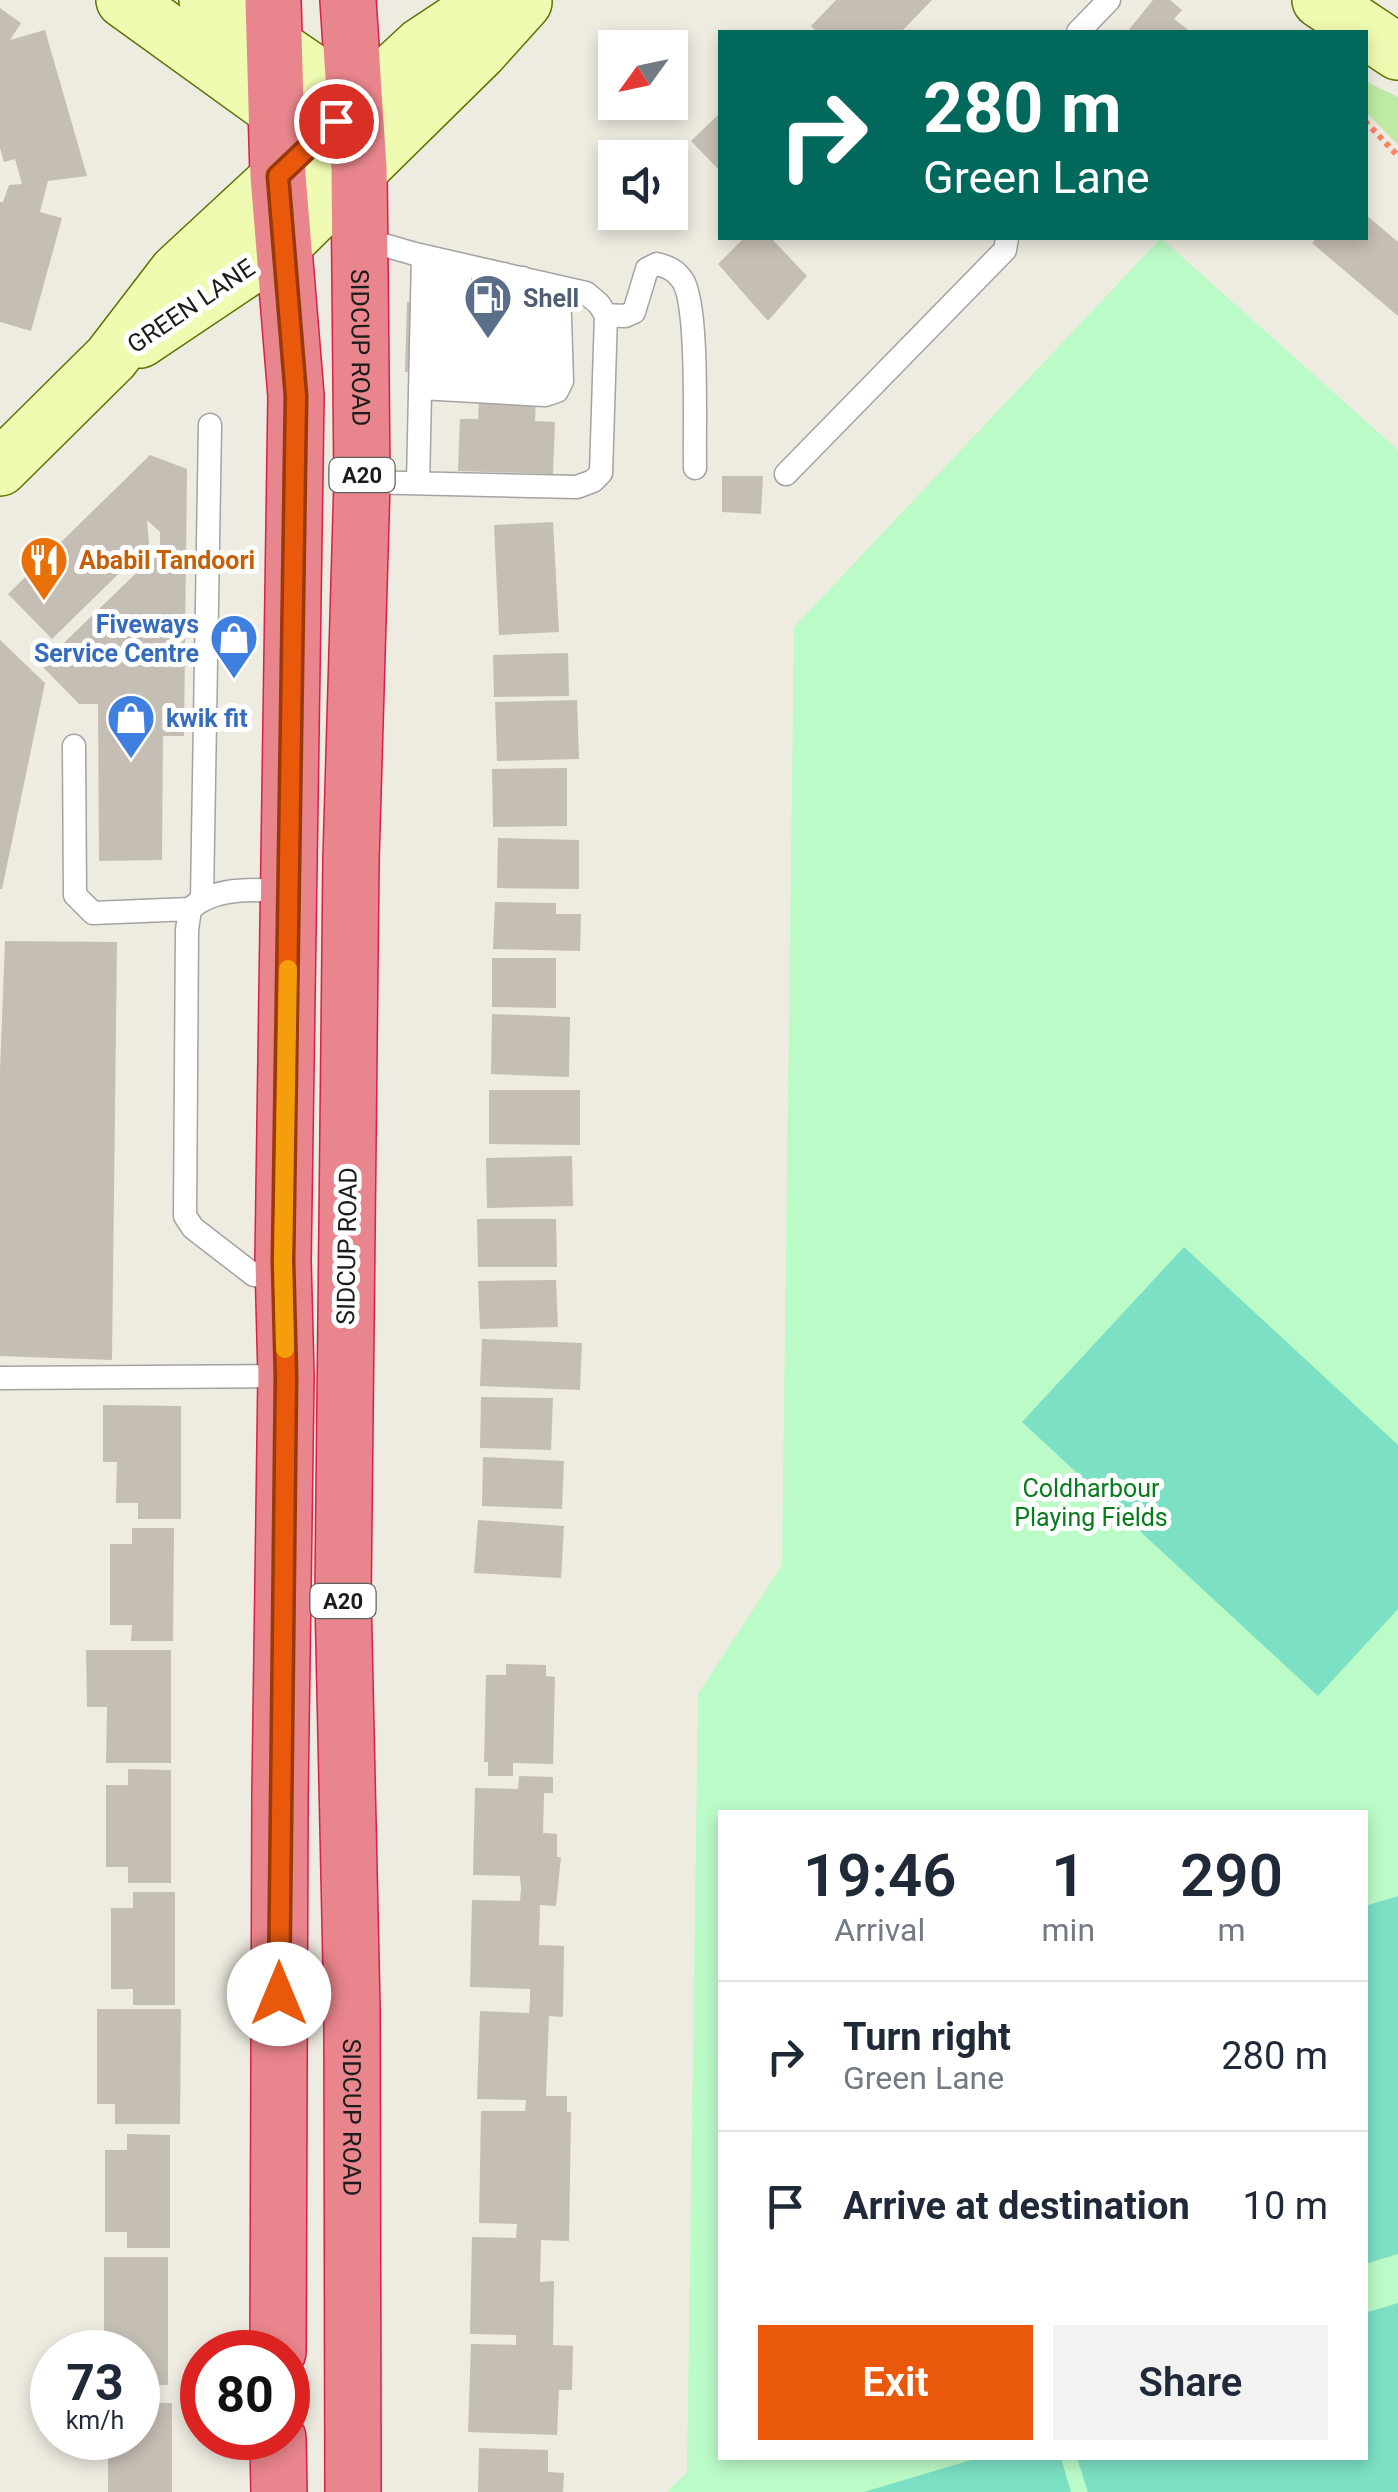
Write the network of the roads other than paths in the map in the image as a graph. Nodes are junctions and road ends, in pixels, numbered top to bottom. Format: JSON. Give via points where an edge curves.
{"nodes":[{"id":1,"x":124,"y":0,"type":"edge"},
{"id":2,"x":208,"y":0,"type":"edge"},
{"id":3,"x":348,"y":0,"type":"edge"},
{"id":4,"x":490,"y":0,"type":"edge"},
{"id":5,"x":526,"y":0,"type":"edge"},
{"id":6,"x":1109,"y":0,"type":"edge"},
{"id":7,"x":1320,"y":0,"type":"edge"},
{"id":8,"x":274,"y":22,"type":"edge"},
{"id":9,"x":1080,"y":30,"type":"edge"},
{"id":10,"x":1365,"y":30,"type":"edge"},
{"id":11,"x":1368,"y":32,"type":"edge"},
{"id":12,"x":1398,"y":52,"type":"edge"},
{"id":13,"x":356,"y":102,"type":"junction"},
{"id":14,"x":317,"y":140,"type":"junction"},
{"id":15,"x":278,"y":176,"type":"junction"},
{"id":16,"x":360,"y":238,"type":"junction"},
{"id":17,"x":1007,"y":240,"type":"edge"},
{"id":18,"x":286,"y":242,"type":"junction"},
{"id":19,"x":492,"y":272,"type":"junction"},
{"id":20,"x":606,"y":315,"type":"junction"},
{"id":21,"x":112,"y":358,"type":"junction"},
{"id":22,"x":482,"y":391,"type":"junction"},
{"id":23,"x":210,"y":426,"type":"dead end"},
{"id":24,"x":0,"y":468,"type":"edge"},
{"id":25,"x":695,"y":468,"type":"dead end"},
{"id":26,"x":786,"y":474,"type":"dead end"},
{"id":27,"x":362,"y":482,"type":"junction"},
{"id":28,"x":418,"y":483,"type":"junction"},
{"id":29,"x":74,"y":746,"type":"dead end"},
{"id":30,"x":290,"y":890,"type":"junction"},
{"id":31,"x":196,"y":904,"type":"junction"},
{"id":32,"x":283,"y":1261,"type":"junction"},
{"id":33,"x":286,"y":1376,"type":"junction"},
{"id":34,"x":0,"y":1378,"type":"edge"},
{"id":35,"x":278,"y":2330,"type":"edge"},
{"id":36,"x":278,"y":2460,"type":"edge"},
{"id":37,"x":279,"y":2492,"type":"edge"},
{"id":38,"x":352,"y":2492,"type":"edge"}],
"edges":[{"from":1,"to":14,"type":"main road"},
{"from":2,"to":8,"type":"main road"},
{"from":3,"to":13,"type":"highway","name":"SIDCUP ROAD","number":"A20"},
{"from":4,"to":13,"type":"main road","via":[[420,46]]},
{"from":5,"to":14,"type":"main road","name":"GREEN LANE","via":[[479,52]]},
{"from":6,"to":9,"type":"lane"},
{"from":7,"to":10,"type":"main road"},
{"from":8,"to":13,"type":"main road"},
{"from":8,"to":14,"type":"highway","name":"SIDCUP ROAD","number":"A20"},
{"from":11,"to":12,"type":"main road"},
{"from":13,"to":14,"type":"highway","name":"SIDCUP ROAD","number":"A20"},
{"from":14,"to":15,"type":"highway","name":"SIDCUP ROAD","number":"A20"},
{"from":14,"to":16,"type":"highway","name":"SIDCUP ROAD","number":"A20"},
{"from":14,"to":18,"type":"main road","name":"GREEN LANE"},
{"from":15,"to":18,"type":"highway","name":"SIDCUP ROAD","number":"A20"},
{"from":15,"to":21,"type":"main road","name":"GREEN LANE","via":[[177,272]]},
{"from":16,"to":19,"type":"lane"},
{"from":16,"to":27,"type":"highway","name":"SIDCUP ROAD","number":"A20"},
{"from":17,"to":26,"type":"lane","via":[[1005,250]]},
{"from":18,"to":21,"type":"main road","name":"GREEN LANE"},
{"from":18,"to":30,"type":"highway","name":"SIDCUP ROAD","number":"A20","via":[[296,396]]},
{"from":19,"to":20,"type":"lane","via":[[586,293]]},
{"from":19,"to":22,"type":"lane"},
{"from":19,"to":22,"type":"lane"},
{"from":19,"to":22,"type":"lane"},
{"from":19,"to":22,"type":"lane"},
{"from":20,"to":25,"type":"lane","via":[[634,312],[647,269],[657,264],[684,282],[692,315]]},
{"from":20,"to":28,"type":"lane","via":[[601,473],[593,481]]},
{"from":21,"to":24,"type":"main road","name":"GREEN LANE"},
{"from":22,"to":28,"type":"lane"},
{"from":23,"to":31,"type":"lane"},
{"from":27,"to":28,"type":"lane"},
{"from":27,"to":38,"type":"highway","name":"SIDCUP ROAD","number":"A20","via":[[342,1596],[352,2010]]},
{"from":29,"to":31,"type":"lane","via":[[76,894],[83,906],[93,913]]},
{"from":30,"to":31,"type":"lane","via":[[213,894]]},
{"from":30,"to":32,"type":"highway","name":"SIDCUP ROAD","number":"A20"},
{"from":31,"to":32,"type":"lane","via":[[186,1216],[254,1274],[265,1276]]},
{"from":32,"to":33,"type":"highway","name":"SIDCUP ROAD","number":"A20"},
{"from":33,"to":34,"type":"lane"},
{"from":33,"to":35,"type":"highway","name":"SIDCUP ROAD","number":"A20"},
{"from":36,"to":37,"type":"highway"}]}
